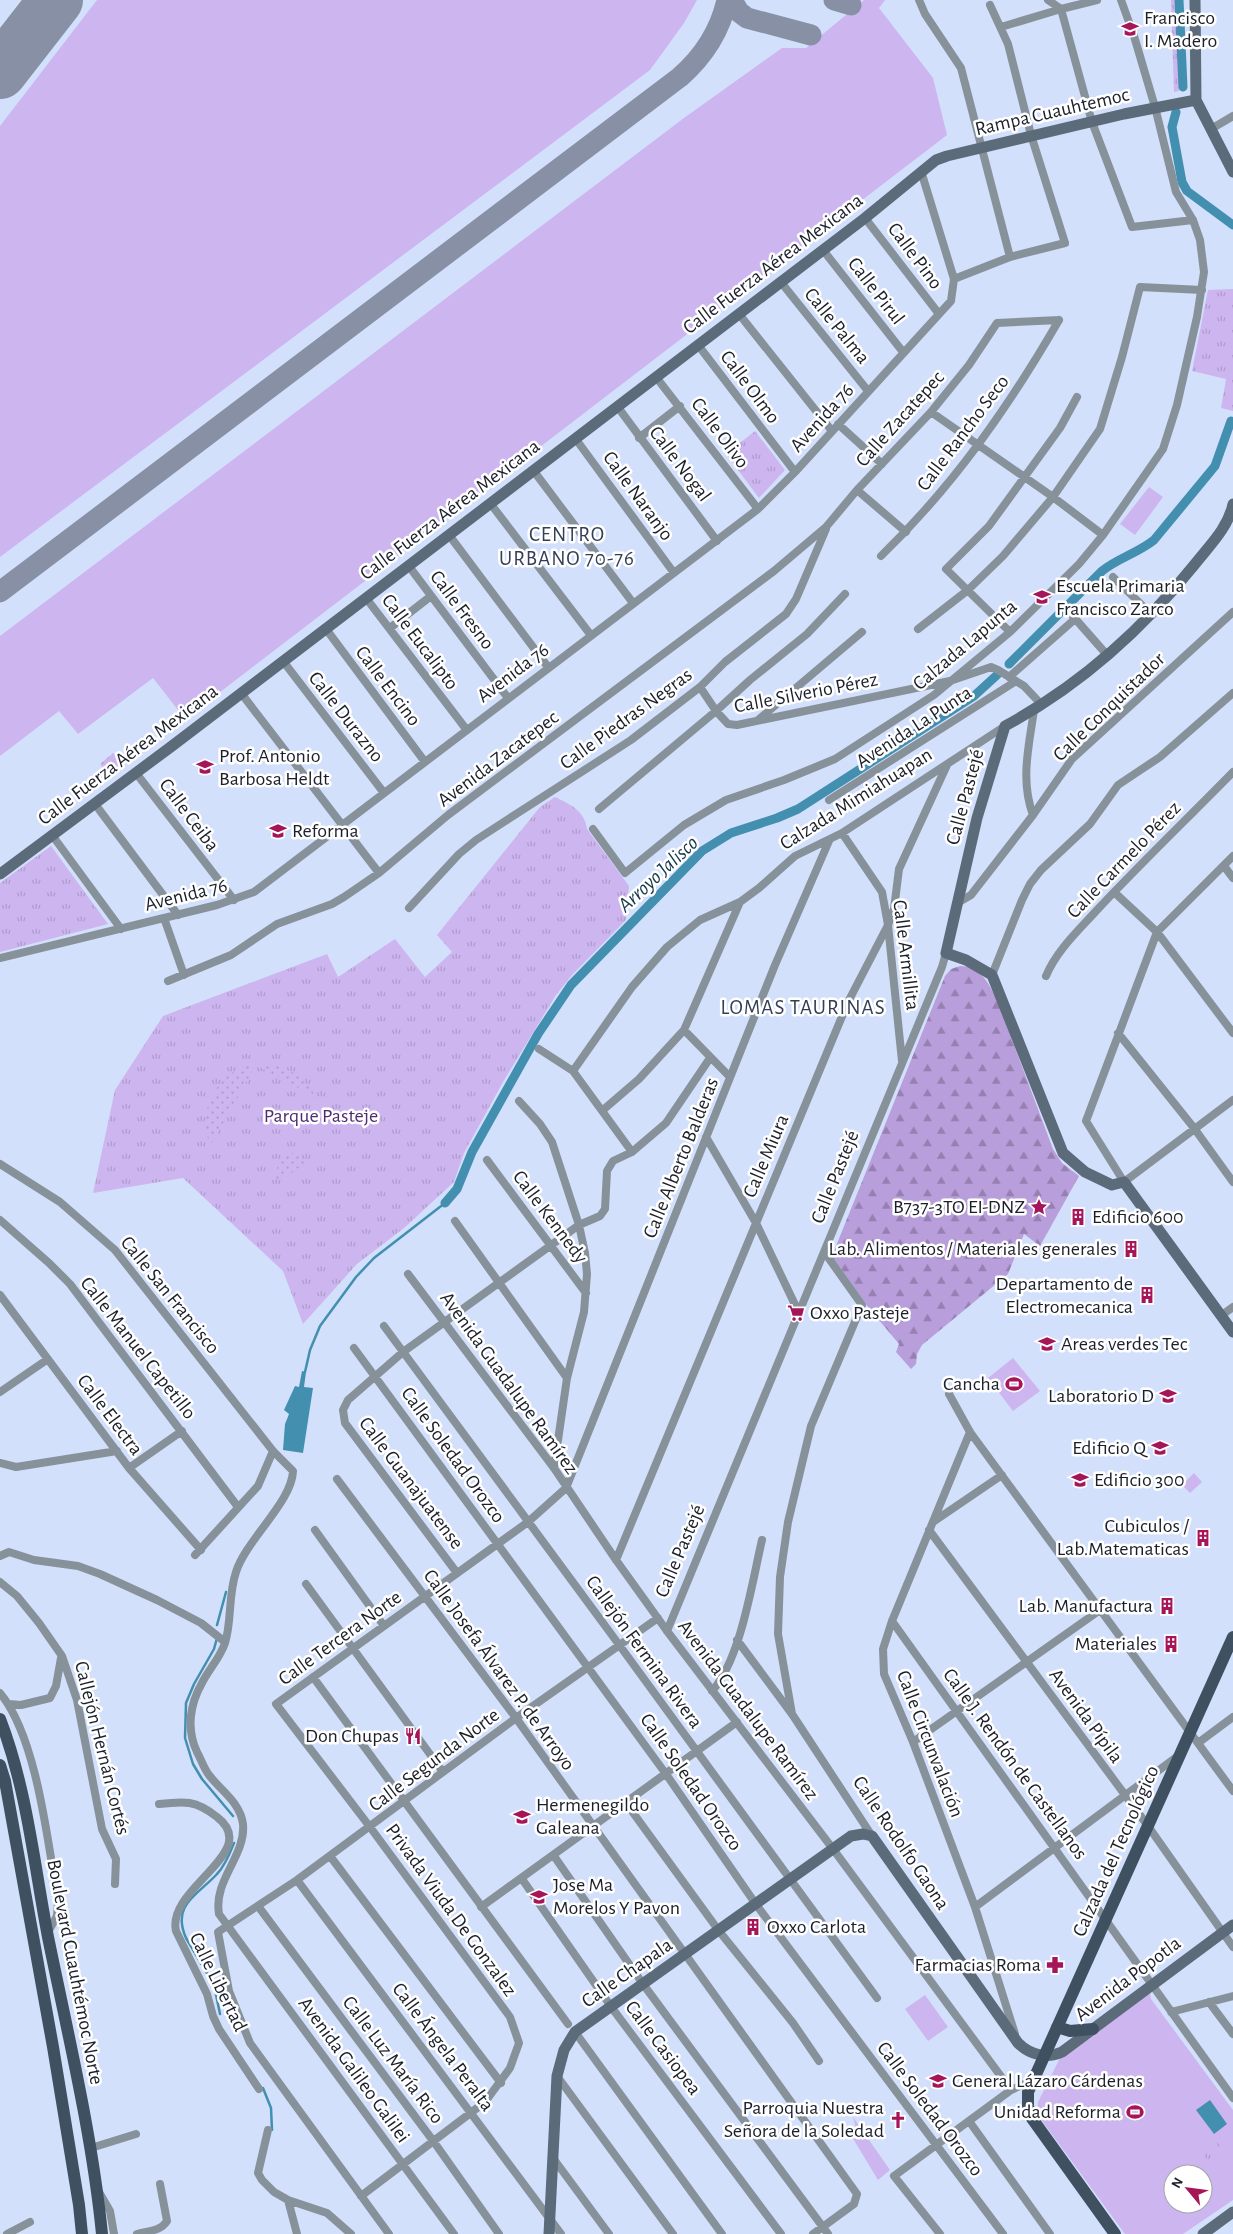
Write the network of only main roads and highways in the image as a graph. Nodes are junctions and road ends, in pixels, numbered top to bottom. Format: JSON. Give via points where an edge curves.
{"nodes":[{"id":1,"x":1194,"y":0,"type":"edge"},
{"id":2,"x":1196,"y":100,"type":"junction"},
{"id":3,"x":921,"y":172,"type":"joint"},
{"id":4,"x":1233,"y":172,"type":"edge"},
{"id":5,"x":1233,"y":506,"type":"edge"},
{"id":6,"x":1004,"y":726,"type":"joint"},
{"id":7,"x":0,"y":874,"type":"edge"},
{"id":8,"x":1233,"y":1332,"type":"edge"},
{"id":9,"x":1233,"y":1637,"type":"edge"},
{"id":10,"x":0,"y":1719,"type":"edge"},
{"id":11,"x":0,"y":1765,"type":"edge"},
{"id":12,"x":872,"y":1836,"type":"joint"},
{"id":13,"x":1233,"y":1925,"type":"edge"},
{"id":14,"x":1057,"y":2027,"type":"junction"},
{"id":15,"x":1093,"y":2029,"type":"junction"},
{"id":16,"x":1043,"y":2056,"type":"junction"},
{"id":17,"x":1233,"y":2212,"type":"edge"},
{"id":18,"x":1217,"y":2230,"type":"edge"},
{"id":19,"x":82,"y":2234,"type":"edge"},
{"id":20,"x":102,"y":2234,"type":"edge"},
{"id":21,"x":549,"y":2234,"type":"edge"},
{"id":22,"x":1115,"y":2234,"type":"edge"},
{"id":23,"x":1204,"y":2234,"type":"edge"}],
"edges":[{"from":1,"to":2,"type":"main road"},
{"from":2,"to":3,"type":"main road","name":"Rampa Cuauhtemoc","via":[[939,158]]},
{"from":2,"to":4,"type":"main road"},
{"from":3,"to":7,"type":"main road","name":"Calle Fuerza Aérea Mexicana","via":[[865,218]]},
{"from":5,"to":6,"type":"main road","name":"Calzada Mimiahuapan","via":[[1230,518],[1219,534],[1152,615],[1108,656],[1037,707]]},
{"from":6,"to":8,"type":"main road","name":"Calle Pastejé","via":[[978,818],[946,954],[966,960],[992,975],[1063,1153],[1085,1172],[1103,1181],[1112,1185],[1124,1182]]},
{"from":9,"to":14,"type":"main road","name":"Calzada del Tecnológico"},
{"from":10,"to":20,"type":"main road","name":"Boulevard Cuauhtémoc Norte","via":[[20,1782],[91,2148]]},
{"from":11,"to":19,"type":"main road","name":"Boulevard Cuauhtémoc Norte","via":[[51,2037]]},
{"from":12,"to":16,"type":"main road","name":"Calle Rodolfo Gaona","via":[[1018,2043],[1024,2049]]},
{"from":12,"to":21,"type":"main road","name":"Calle Chapala","via":[[851,1836],[612,2008],[572,2028],[557,2076]]},
{"from":13,"to":15,"type":"main road","name":"Avenida Popotla"},
{"from":14,"to":15,"type":"main road","via":[[1070,2032]]},
{"from":14,"to":16,"type":"main road","name":"Calzada del Tecnológico"},
{"from":15,"to":16,"type":"main road","name":"Avenida Popotla","via":[[1062,2052]]},
{"from":16,"to":22,"type":"main road","name":"Calzada del Tecnológico","via":[[1028,2092],[1031,2117]]},
{"from":17,"to":18,"type":"main road"},
{"from":18,"to":23,"type":"main road"}]}
